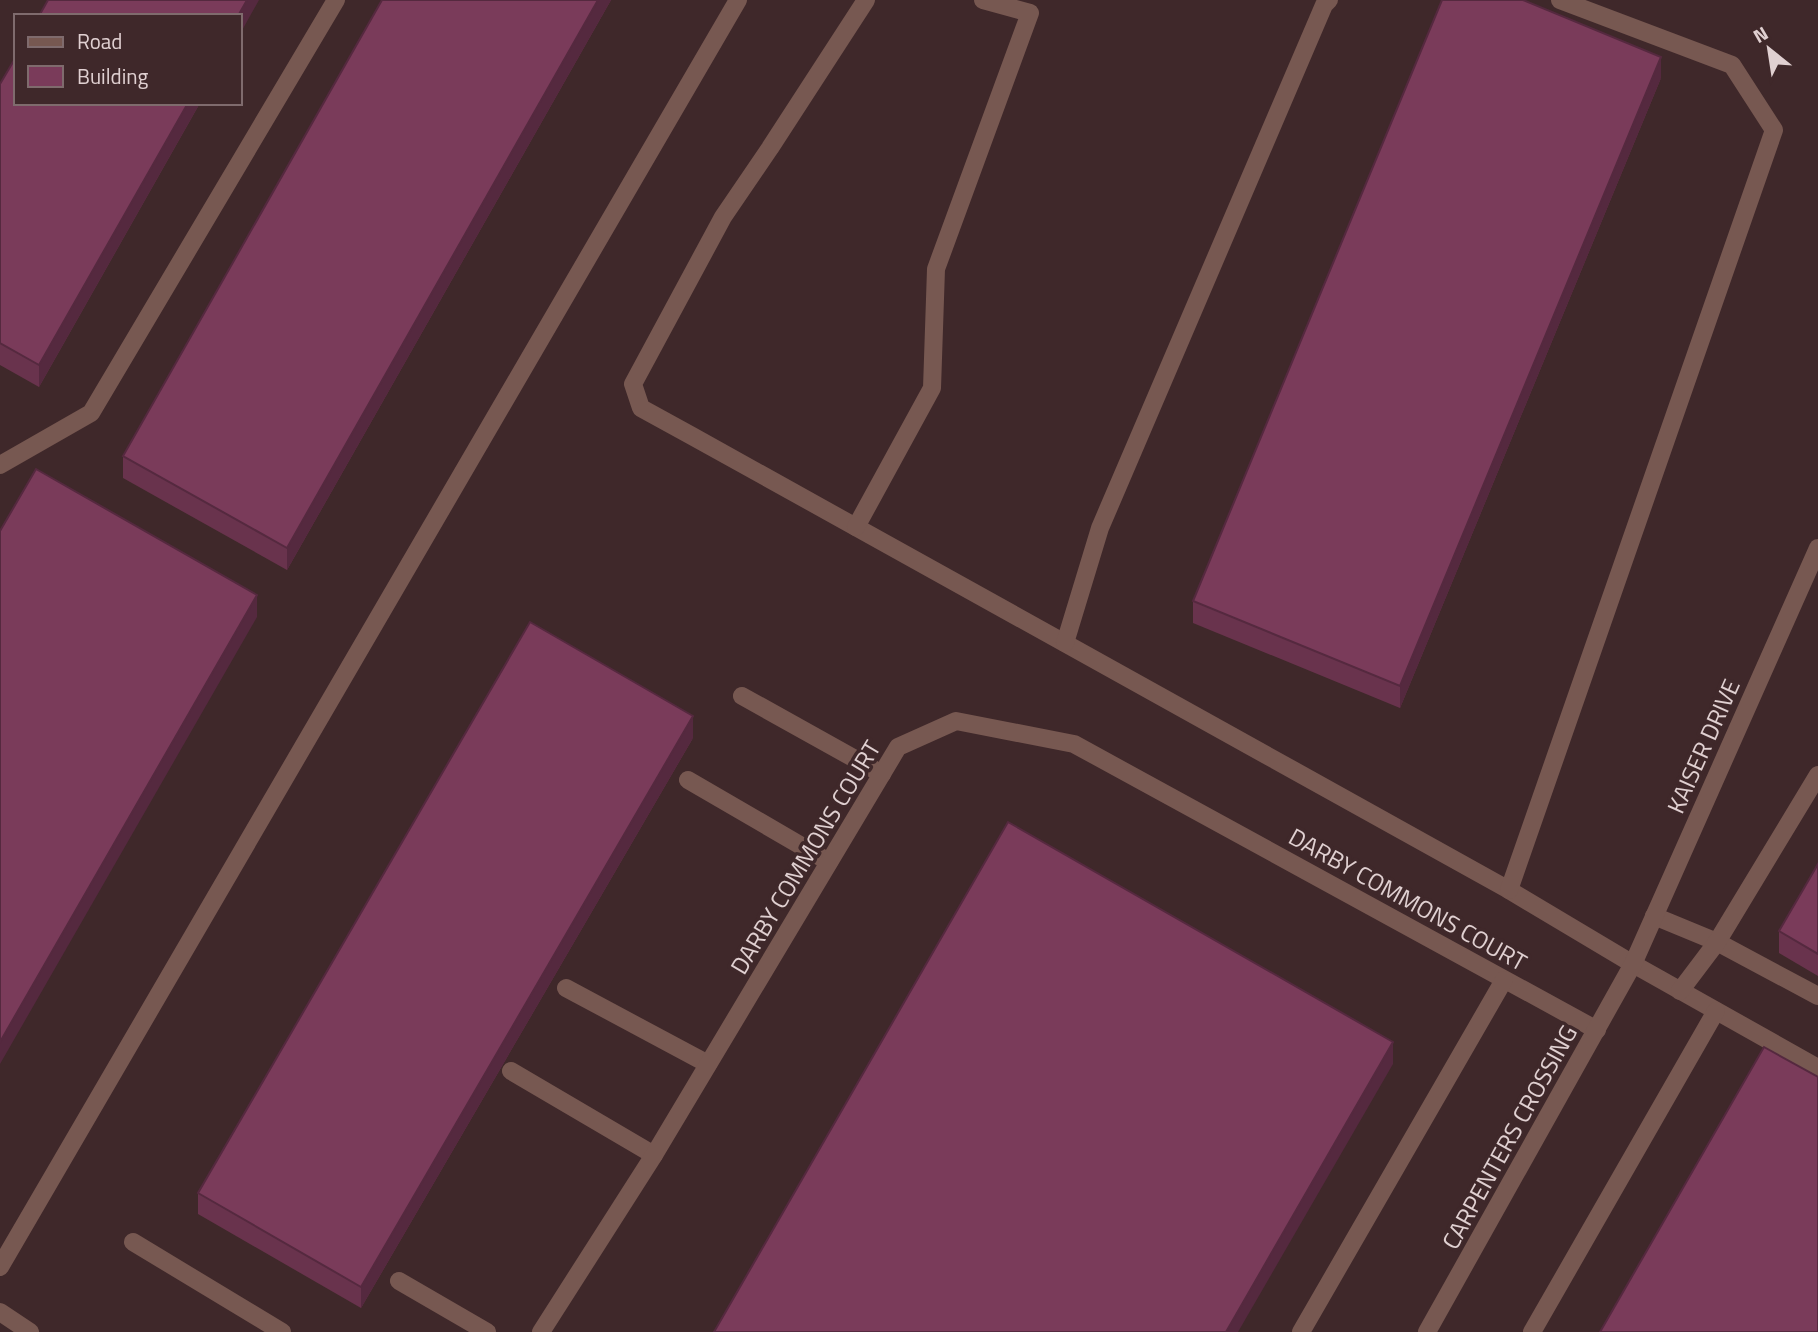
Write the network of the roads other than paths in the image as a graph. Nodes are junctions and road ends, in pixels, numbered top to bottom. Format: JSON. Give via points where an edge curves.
{"nodes":[{"id":1,"x":336,"y":0,"type":"edge"},
{"id":2,"x":738,"y":0,"type":"edge"},
{"id":3,"x":866,"y":0,"type":"edge"},
{"id":4,"x":983,"y":0,"type":"edge"},
{"id":5,"x":1329,"y":0,"type":"edge"},
{"id":6,"x":1560,"y":0,"type":"edge"},
{"id":7,"x":0,"y":466,"type":"edge"},
{"id":8,"x":856,"y":527,"type":"junction"},
{"id":9,"x":1818,"y":548,"type":"edge"},
{"id":10,"x":1810,"y":586,"type":"edge"},
{"id":11,"x":1065,"y":643,"type":"junction"},
{"id":12,"x":742,"y":696,"type":"dead end"},
{"id":13,"x":882,"y":774,"type":"junction"},
{"id":14,"x":1818,"y":775,"type":"edge"},
{"id":15,"x":688,"y":780,"type":"dead end"},
{"id":16,"x":829,"y":862,"type":"junction"},
{"id":17,"x":1509,"y":890,"type":"junction"},
{"id":18,"x":1654,"y":916,"type":"junction"},
{"id":19,"x":1717,"y":942,"type":"junction"},
{"id":20,"x":1633,"y":964,"type":"junction"},
{"id":21,"x":1504,"y":979,"type":"junction"},
{"id":22,"x":566,"y":988,"type":"dead end"},
{"id":23,"x":1680,"y":991,"type":"junction"},
{"id":24,"x":1818,"y":996,"type":"edge"},
{"id":25,"x":1716,"y":1011,"type":"junction"},
{"id":26,"x":1597,"y":1030,"type":"junction"},
{"id":27,"x":708,"y":1064,"type":"junction"},
{"id":28,"x":1818,"y":1068,"type":"edge"},
{"id":29,"x":511,"y":1071,"type":"dead end"},
{"id":30,"x":654,"y":1155,"type":"junction"},
{"id":31,"x":133,"y":1242,"type":"dead end"},
{"id":32,"x":0,"y":1267,"type":"edge"},
{"id":33,"x":400,"y":1281,"type":"dead end"},
{"id":34,"x":0,"y":1312,"type":"edge"},
{"id":35,"x":30,"y":1332,"type":"edge"},
{"id":36,"x":282,"y":1332,"type":"edge"},
{"id":37,"x":487,"y":1332,"type":"edge"},
{"id":38,"x":541,"y":1332,"type":"edge"},
{"id":39,"x":1301,"y":1332,"type":"edge"},
{"id":40,"x":1427,"y":1332,"type":"edge"},
{"id":41,"x":1532,"y":1332,"type":"edge"}],
"edges":[{"from":1,"to":7,"type":"street","via":[[91,413]]},
{"from":2,"to":32,"type":"street"},
{"from":3,"to":8,"type":"street","via":[[723,217],[633,384],[640,408]]},
{"from":4,"to":8,"type":"street","via":[[1030,13],[936,269],[932,387]]},
{"from":5,"to":11,"type":"street","via":[[1100,528]]},
{"from":6,"to":17,"type":"street","via":[[1732,65],[1774,130]]},
{"from":8,"to":11,"type":"street"},
{"from":9,"to":10,"type":"street","name":"KAISER DRIVE"},
{"from":10,"to":18,"type":"street","name":"KAISER DRIVE"},
{"from":11,"to":17,"type":"street"},
{"from":12,"to":13,"type":"street"},
{"from":13,"to":16,"type":"street","name":"DARBY COMMONS COURT"},
{"from":13,"to":21,"type":"street","name":"DARBY COMMONS COURT","via":[[898,747],[956,721],[1074,744]]},
{"from":14,"to":19,"type":"street"},
{"from":15,"to":16,"type":"street"},
{"from":16,"to":27,"type":"street","name":"DARBY COMMONS COURT"},
{"from":17,"to":20,"type":"street"},
{"from":18,"to":19,"type":"street"},
{"from":18,"to":20,"type":"street","name":"KAISER DRIVE"},
{"from":19,"to":23,"type":"street"},
{"from":19,"to":24,"type":"street"},
{"from":20,"to":23,"type":"street"},
{"from":20,"to":26,"type":"street","name":"CARPENTERS CROSSING"},
{"from":21,"to":26,"type":"street","name":"DARBY COMMONS COURT"},
{"from":21,"to":39,"type":"street"},
{"from":22,"to":27,"type":"street"},
{"from":23,"to":25,"type":"street"},
{"from":25,"to":28,"type":"street"},
{"from":25,"to":41,"type":"street"},
{"from":26,"to":40,"type":"street","name":"CARPENTERS CROSSING"},
{"from":27,"to":30,"type":"street","name":"DARBY COMMONS COURT"},
{"from":29,"to":30,"type":"street"},
{"from":30,"to":38,"type":"street","name":"DARBY COMMONS COURT"},
{"from":31,"to":36,"type":"street"},
{"from":33,"to":37,"type":"street"},
{"from":34,"to":35,"type":"street"}]}
